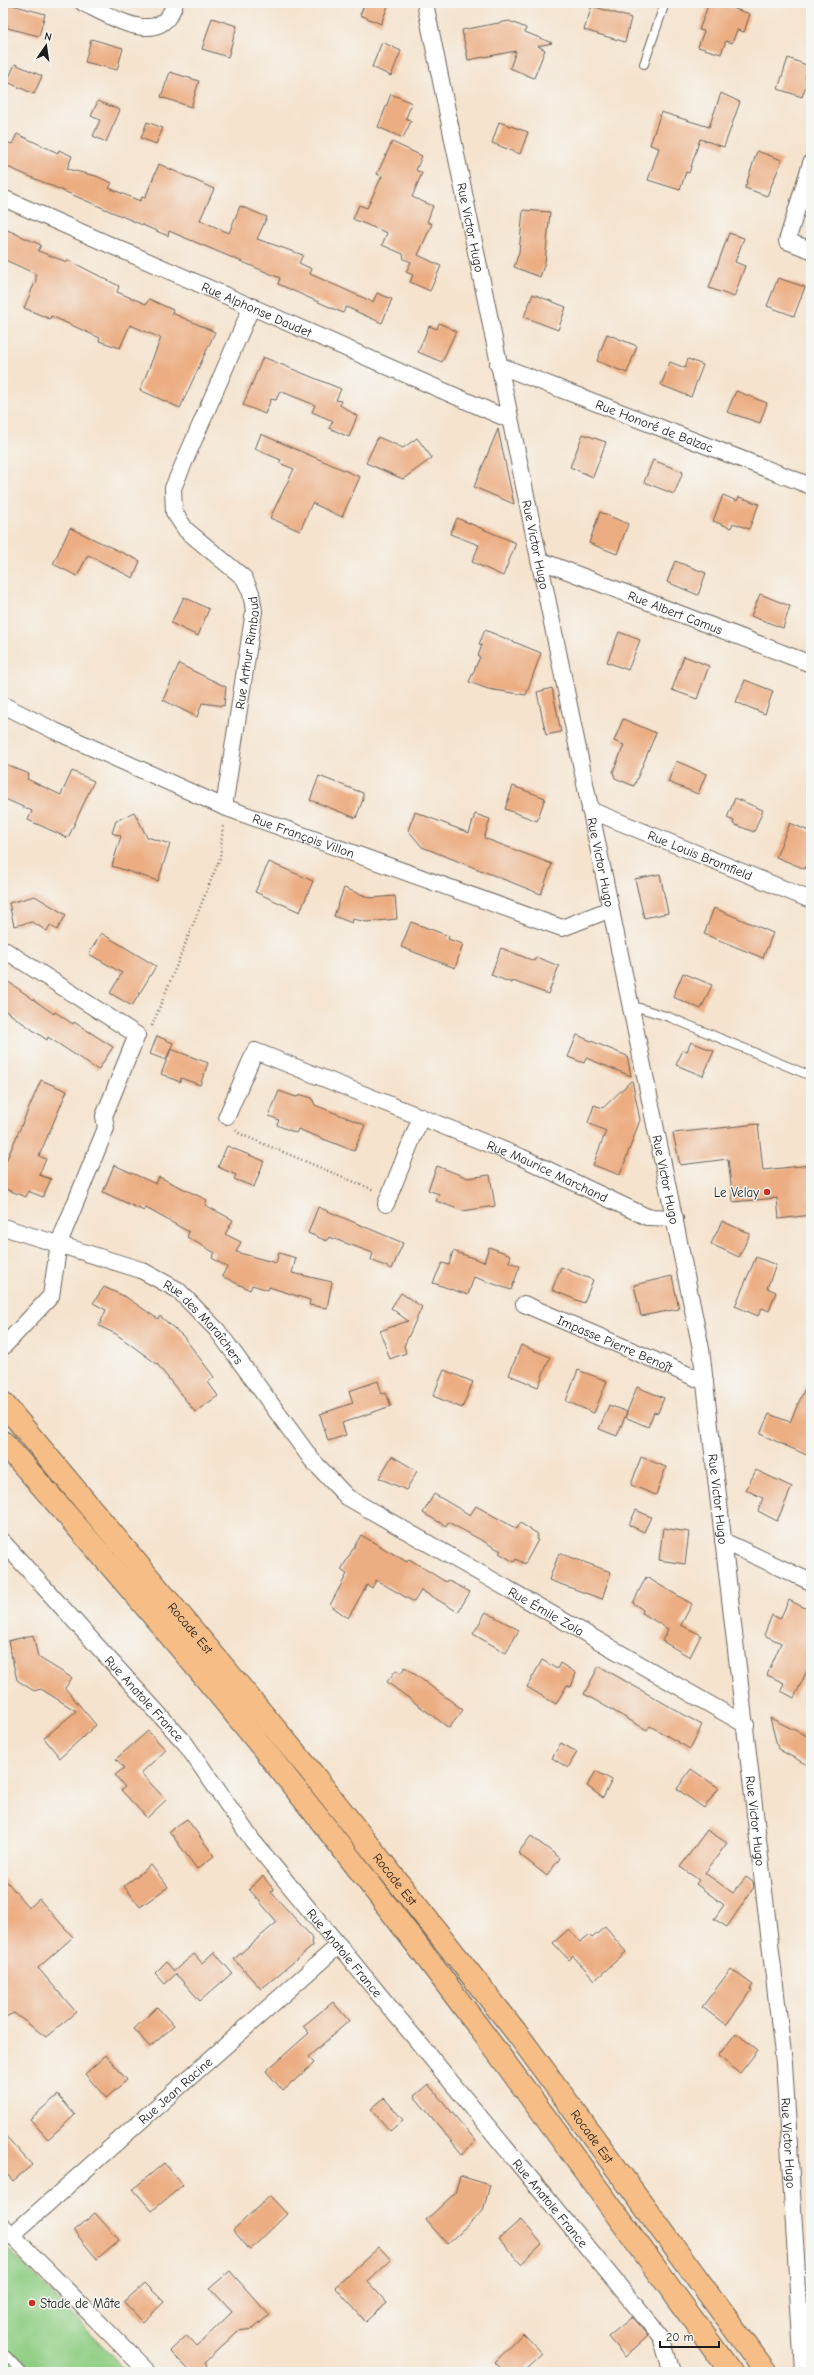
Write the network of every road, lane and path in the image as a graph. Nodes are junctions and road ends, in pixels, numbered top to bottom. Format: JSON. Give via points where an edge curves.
{"nodes":[{"id":1,"x":83,"y":3,"type":"edge"},
{"id":2,"x":175,"y":3,"type":"edge"},
{"id":3,"x":425,"y":3,"type":"edge"},
{"id":4,"x":665,"y":3,"type":"edge"},
{"id":5,"x":644,"y":64,"type":"dead end"},
{"id":6,"x":811,"y":163,"type":"edge"},
{"id":7,"x":3,"y":198,"type":"edge"},
{"id":8,"x":811,"y":250,"type":"edge"},
{"id":9,"x":252,"y":306,"type":"junction"},
{"id":10,"x":498,"y":364,"type":"junction"},
{"id":11,"x":510,"y":420,"type":"junction"},
{"id":12,"x":811,"y":486,"type":"edge"},
{"id":13,"x":539,"y":560,"type":"junction"},
{"id":14,"x":811,"y":664,"type":"edge"},
{"id":15,"x":3,"y":705,"type":"edge"},
{"id":16,"x":224,"y":807,"type":"junction"},
{"id":17,"x":590,"y":810,"type":"junction"},
{"id":18,"x":811,"y":900,"type":"edge"},
{"id":19,"x":611,"y":909,"type":"junction"},
{"id":20,"x":3,"y":949,"type":"edge"},
{"id":21,"x":629,"y":1005,"type":"junction"},
{"id":22,"x":143,"y":1035,"type":"junction"},
{"id":23,"x":811,"y":1076,"type":"edge"},
{"id":24,"x":226,"y":1116,"type":"joint"},
{"id":25,"x":421,"y":1117,"type":"junction"},
{"id":26,"x":388,"y":1200,"type":"joint"},
{"id":27,"x":676,"y":1218,"type":"junction"},
{"id":28,"x":3,"y":1227,"type":"edge"},
{"id":29,"x":59,"y":1243,"type":"junction"},
{"id":30,"x":524,"y":1304,"type":"dead end"},
{"id":31,"x":8,"y":1343,"type":"edge"},
{"id":32,"x":705,"y":1382,"type":"junction"},
{"id":33,"x":3,"y":1403,"type":"edge"},
{"id":34,"x":3,"y":1442,"type":"edge"},
{"id":35,"x":347,"y":1497,"type":"joint"},
{"id":36,"x":723,"y":1541,"type":"junction"},
{"id":37,"x":3,"y":1542,"type":"edge"},
{"id":38,"x":811,"y":1582,"type":"edge"},
{"id":39,"x":746,"y":1725,"type":"junction"},
{"id":40,"x":339,"y":1945,"type":"junction"},
{"id":41,"x":6,"y":2235,"type":"edge"},
{"id":42,"x":3,"y":2352,"type":"edge"},
{"id":43,"x":811,"y":2371,"type":"edge"},
{"id":44,"x":22,"y":2372,"type":"edge"},
{"id":45,"x":148,"y":2372,"type":"edge"},
{"id":46,"x":672,"y":2372,"type":"edge"},
{"id":47,"x":731,"y":2372,"type":"edge"},
{"id":48,"x":766,"y":2372,"type":"edge"},
{"id":49,"x":803,"y":2372,"type":"edge"}],
"edges":[{"from":1,"to":2,"type":"street","via":[[136,27],[154,27],[164,21],[173,12]]},
{"from":3,"to":10,"type":"street","name":"Rue Victor Hugo"},
{"from":4,"to":5,"type":"lane"},
{"from":6,"to":8,"type":"street","via":[[787,241]]},
{"from":7,"to":9,"type":"street","name":"Rue Alphonse Daudet"},
{"from":9,"to":11,"type":"street","name":"Rue Alphonse Daudet"},
{"from":9,"to":16,"type":"street","name":"Rue Arthur Rimbaud","via":[[173,488],[174,512],[186,530],[244,578],[251,593],[254,611]]},
{"from":10,"to":11,"type":"street","name":"Rue Victor Hugo"},
{"from":10,"to":12,"type":"street","name":"Rue Honoré de Balzac"},
{"from":11,"to":13,"type":"street","name":"Rue Victor Hugo"},
{"from":13,"to":14,"type":"street","name":"Rue Albert Camus"},
{"from":13,"to":17,"type":"street","name":"Rue Victor Hugo"},
{"from":15,"to":16,"type":"street","name":"Rue François Villon"},
{"from":16,"to":19,"type":"street","name":"Rue François Villon","via":[[562,928]]},
{"from":16,"to":22,"type":"path","via":[[220,858]]},
{"from":17,"to":18,"type":"street","name":"Rue Louis Bromfield"},
{"from":17,"to":19,"type":"street","name":"Rue Victor Hugo"},
{"from":19,"to":21,"type":"street","name":"Rue Victor Hugo"},
{"from":20,"to":22,"type":"street"},
{"from":21,"to":23,"type":"lane","via":[[669,1017]]},
{"from":21,"to":27,"type":"street","name":"Rue Victor Hugo"},
{"from":22,"to":29,"type":"street","via":[[104,1116],[106,1128]]},
{"from":24,"to":25,"type":"street","name":"Rue Maurice Marchand","via":[[255,1051]]},
{"from":24,"to":26,"type":"path","via":[[240,1134]]},
{"from":25,"to":26,"type":"street"},
{"from":25,"to":27,"type":"street","name":"Rue Maurice Marchand","via":[[521,1157],[647,1217]]},
{"from":27,"to":32,"type":"street","name":"Rue Victor Hugo"},
{"from":28,"to":29,"type":"street","name":"Rue des Maraîchers"},
{"from":29,"to":31,"type":"street","via":[[51,1296]]},
{"from":29,"to":35,"type":"street","name":"Rue des Maraîchers","via":[[140,1270],[178,1290],[217,1330],[312,1460]]},
{"from":30,"to":32,"type":"street","name":"Impasse Pierre Benoît"},
{"from":32,"to":36,"type":"street","name":"Rue Victor Hugo"},
{"from":33,"to":48,"type":"highway","name":"Rocade Est","via":[[308,1768],[376,1854],[516,2032]]},
{"from":34,"to":47,"type":"highway","name":"Rocade Est","via":[[107,1560],[305,1801],[477,2025]]},
{"from":35,"to":39,"type":"street","name":"Rue Émile Zola"},
{"from":36,"to":38,"type":"street"},
{"from":36,"to":39,"type":"street","name":"Rue Victor Hugo"},
{"from":37,"to":40,"type":"street","name":"Rue Anatole France","via":[[185,1742],[252,1840]]},
{"from":39,"to":49,"type":"street","name":"Rue Victor Hugo","via":[[784,2063]]},
{"from":40,"to":41,"type":"street","name":"Rue Jean Racine"},
{"from":40,"to":46,"type":"street","name":"Rue Anatole France","via":[[661,2337]]},
{"from":41,"to":45,"type":"street"},
{"from":42,"to":44,"type":"lane"},
{"from":43,"to":49,"type":"street"}]}
